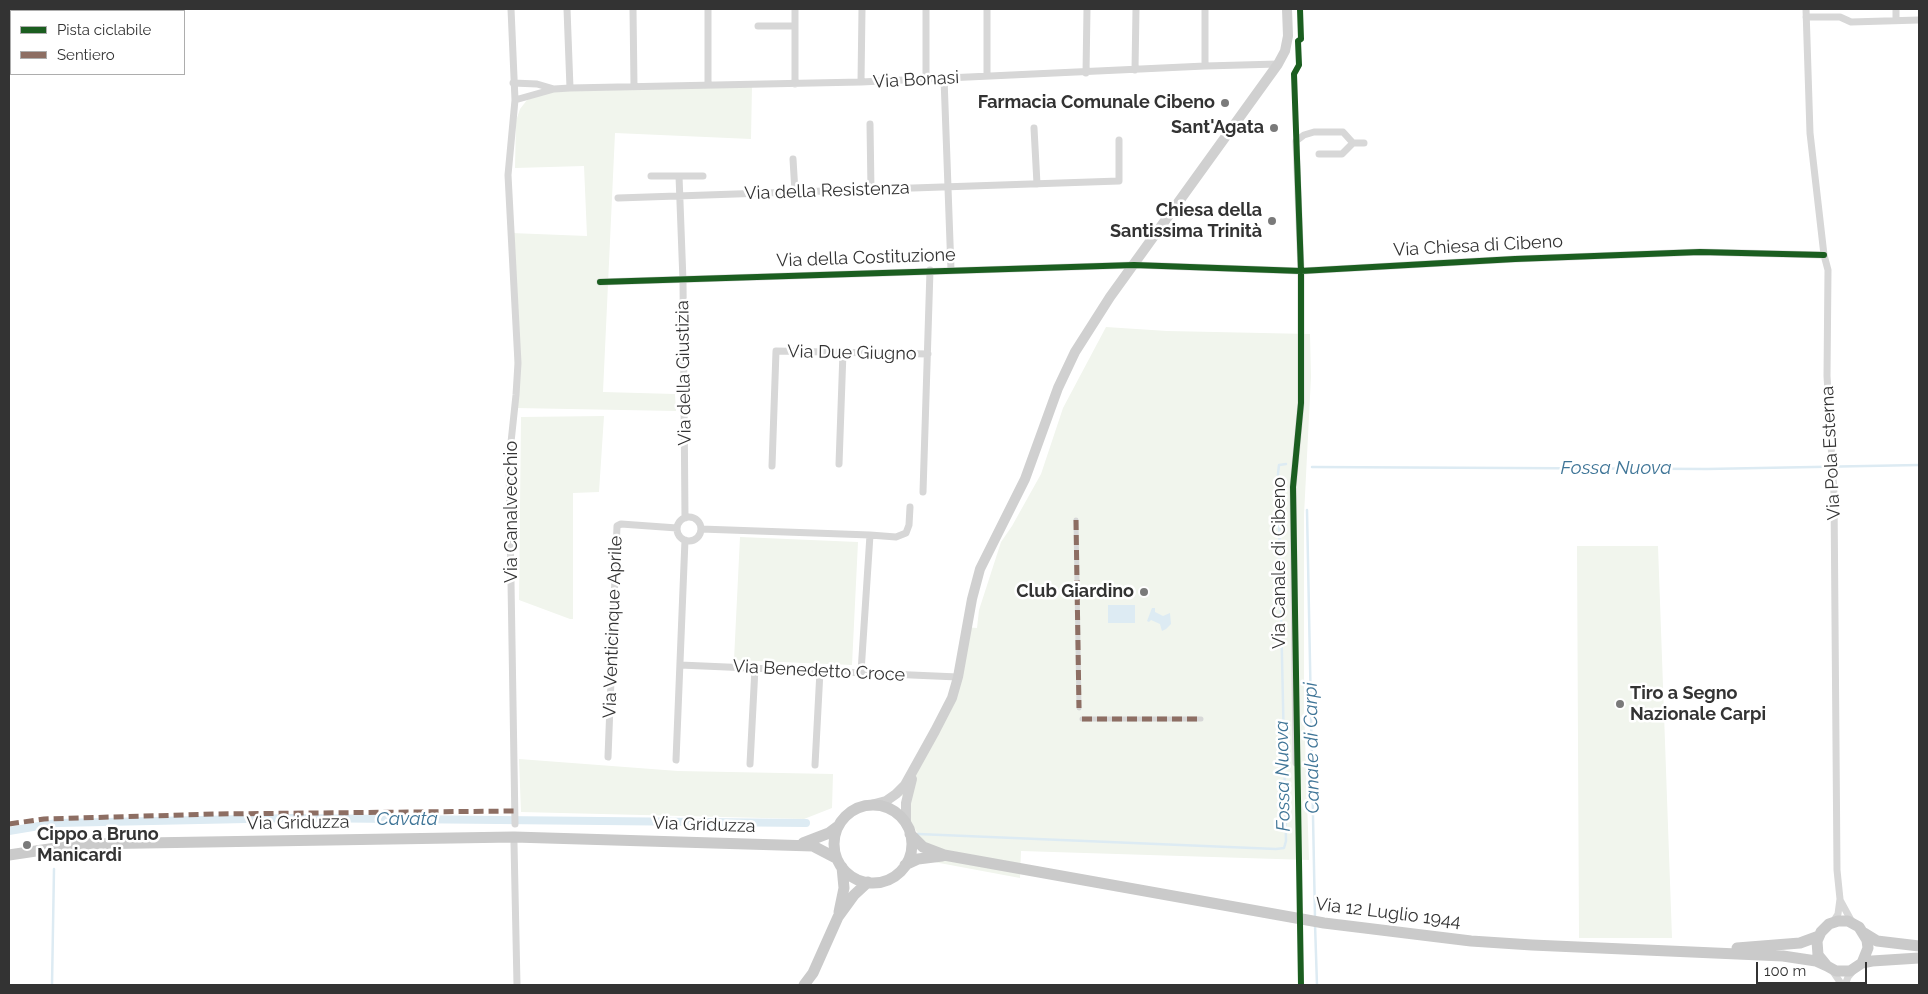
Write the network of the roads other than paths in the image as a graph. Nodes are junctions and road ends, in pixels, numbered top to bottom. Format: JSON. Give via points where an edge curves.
{"nodes":[{"id":1,"x":511,"y":9,"type":"edge"},
{"id":2,"x":567,"y":9,"type":"edge"},
{"id":3,"x":633,"y":9,"type":"edge"},
{"id":4,"x":708,"y":9,"type":"edge"},
{"id":5,"x":795,"y":9,"type":"edge"},
{"id":6,"x":862,"y":9,"type":"edge"},
{"id":7,"x":926,"y":9,"type":"edge"},
{"id":8,"x":987,"y":9,"type":"edge"},
{"id":9,"x":1087,"y":9,"type":"edge"},
{"id":10,"x":1136,"y":9,"type":"edge"},
{"id":11,"x":1205,"y":9,"type":"edge"},
{"id":12,"x":1287,"y":9,"type":"edge"},
{"id":13,"x":1806,"y":9,"type":"edge"},
{"id":14,"x":1896,"y":9,"type":"edge"},
{"id":15,"x":1806,"y":17,"type":"junction"},
{"id":16,"x":1896,"y":20,"type":"junction"},
{"id":17,"x":1919,"y":20,"type":"edge"},
{"id":18,"x":758,"y":26,"type":"dead end"},
{"id":19,"x":795,"y":26,"type":"junction"},
{"id":20,"x":1278,"y":64,"type":"junction"},
{"id":21,"x":1205,"y":66,"type":"junction"},
{"id":22,"x":1136,"y":70,"type":"junction"},
{"id":23,"x":1086,"y":73,"type":"junction"},
{"id":24,"x":987,"y":76,"type":"junction"},
{"id":25,"x":944,"y":78,"type":"junction"},
{"id":26,"x":926,"y":79,"type":"junction"},
{"id":27,"x":861,"y":82,"type":"junction"},
{"id":28,"x":513,"y":83,"type":"junction"},
{"id":29,"x":795,"y":84,"type":"junction"},
{"id":30,"x":708,"y":85,"type":"junction"},
{"id":31,"x":634,"y":86,"type":"junction"},
{"id":32,"x":570,"y":88,"type":"junction"},
{"id":33,"x":554,"y":89,"type":"junction"},
{"id":34,"x":515,"y":100,"type":"junction"},
{"id":35,"x":870,"y":124,"type":"dead end"},
{"id":36,"x":1034,"y":128,"type":"dead end"},
{"id":37,"x":1119,"y":140,"type":"dead end"},
{"id":38,"x":1353,"y":143,"type":"junction"},
{"id":39,"x":1364,"y":143,"type":"dead end"},
{"id":40,"x":1319,"y":154,"type":"dead end"},
{"id":41,"x":793,"y":159,"type":"dead end"},
{"id":42,"x":651,"y":176,"type":"dead end"},
{"id":43,"x":679,"y":176,"type":"junction"},
{"id":44,"x":703,"y":176,"type":"dead end"},
{"id":45,"x":1037,"y":184,"type":"junction"},
{"id":46,"x":949,"y":187,"type":"junction"},
{"id":47,"x":872,"y":190,"type":"junction"},
{"id":48,"x":795,"y":192,"type":"junction"},
{"id":49,"x":618,"y":198,"type":"dead end"},
{"id":50,"x":679,"y":198,"type":"junction"},
{"id":51,"x":1824,"y":255,"type":"junction"},
{"id":52,"x":1134,"y":265,"type":"junction"},
{"id":53,"x":930,"y":270,"type":"junction"},
{"id":54,"x":951,"y":270,"type":"junction"},
{"id":55,"x":1301,"y":271,"type":"junction"},
{"id":56,"x":683,"y":281,"type":"junction"},
{"id":57,"x":600,"y":282,"type":"dead end"},
{"id":58,"x":843,"y":352,"type":"junction"},
{"id":59,"x":928,"y":354,"type":"junction"},
{"id":60,"x":839,"y":464,"type":"dead end"},
{"id":61,"x":772,"y":466,"type":"dead end"},
{"id":62,"x":923,"y":492,"type":"dead end"},
{"id":63,"x":910,"y":507,"type":"dead end"},
{"id":64,"x":685,"y":518,"type":"junction"},
{"id":65,"x":1076,"y":520,"type":"dead end"},
{"id":66,"x":677,"y":528,"type":"junction"},
{"id":67,"x":701,"y":530,"type":"junction"},
{"id":68,"x":870,"y":535,"type":"junction"},
{"id":69,"x":685,"y":540,"type":"junction"},
{"id":70,"x":680,"y":665,"type":"junction"},
{"id":71,"x":755,"y":668,"type":"junction"},
{"id":72,"x":820,"y":671,"type":"junction"},
{"id":73,"x":861,"y":672,"type":"junction"},
{"id":74,"x":958,"y":677,"type":"junction"},
{"id":75,"x":1078,"y":708,"type":"dead end"},
{"id":76,"x":1082,"y":719,"type":"dead end"},
{"id":77,"x":1201,"y":719,"type":"dead end"},
{"id":78,"x":608,"y":757,"type":"dead end"},
{"id":79,"x":676,"y":760,"type":"dead end"},
{"id":80,"x":1296,"y":763,"type":"dead end"},
{"id":81,"x":750,"y":764,"type":"dead end"},
{"id":82,"x":815,"y":765,"type":"dead end"},
{"id":83,"x":914,"y":771,"type":"junction"},
{"id":84,"x":871,"y":805,"type":"junction"},
{"id":85,"x":906,"y":823,"type":"junction"},
{"id":86,"x":515,"y":824,"type":"dead end"},
{"id":87,"x":838,"y":827,"type":"junction"},
{"id":88,"x":910,"y":834,"type":"junction"},
{"id":89,"x":514,"y":843,"type":"dead end"},
{"id":90,"x":798,"y":845,"type":"junction"},
{"id":91,"x":9,"y":855,"type":"edge"},
{"id":92,"x":944,"y":855,"type":"junction"},
{"id":93,"x":839,"y":862,"type":"junction"},
{"id":94,"x":905,"y":865,"type":"junction"},
{"id":95,"x":868,"y":882,"type":"junction"},
{"id":96,"x":1840,"y":899,"type":"junction"},
{"id":97,"x":838,"y":917,"type":"junction"},
{"id":98,"x":1833,"y":922,"type":"junction"},
{"id":99,"x":1852,"y":922,"type":"junction"},
{"id":100,"x":1864,"y":932,"type":"junction"},
{"id":101,"x":1819,"y":936,"type":"junction"},
{"id":102,"x":1919,"y":946,"type":"edge"},
{"id":103,"x":1682,"y":953,"type":"junction"},
{"id":104,"x":1919,"y":958,"type":"edge"},
{"id":105,"x":1859,"y":966,"type":"junction"},
{"id":106,"x":1828,"y":967,"type":"junction"},
{"id":107,"x":517,"y":985,"type":"edge"},
{"id":108,"x":804,"y":985,"type":"edge"},
{"id":109,"x":1843,"y":985,"type":"edge"}],
"edges":[{"from":1,"to":28,"type":"street","name":"Via Canalvecchio"},
{"from":2,"to":32,"type":"street"},
{"from":3,"to":31,"type":"street"},
{"from":4,"to":30,"type":"street"},
{"from":5,"to":19,"type":"street"},
{"from":6,"to":27,"type":"street"},
{"from":7,"to":26,"type":"street"},
{"from":8,"to":24,"type":"street"},
{"from":9,"to":23,"type":"street"},
{"from":10,"to":22,"type":"street"},
{"from":11,"to":21,"type":"street"},
{"from":12,"to":20,"type":"main road","via":[[1288,36]]},
{"from":13,"to":15,"type":"street","name":"Via Pola Esterna"},
{"from":14,"to":16,"type":"street"},
{"from":15,"to":16,"type":"street","via":[[1840,17],[1851,22]]},
{"from":15,"to":51,"type":"street","name":"Via Pola Esterna","via":[[1810,133]]},
{"from":16,"to":17,"type":"street"},
{"from":18,"to":19,"type":"street"},
{"from":19,"to":29,"type":"street"},
{"from":20,"to":21,"type":"street","name":"Via Bonasi"},
{"from":20,"to":52,"type":"main road"},
{"from":21,"to":22,"type":"street","name":"Via Bonasi"},
{"from":22,"to":23,"type":"street","name":"Via Bonasi"},
{"from":23,"to":24,"type":"street","name":"Via Bonasi"},
{"from":24,"to":25,"type":"street","name":"Via Bonasi"},
{"from":25,"to":26,"type":"street","name":"Via Bonasi"},
{"from":25,"to":46,"type":"street"},
{"from":26,"to":27,"type":"street","name":"Via Bonasi"},
{"from":27,"to":29,"type":"street","name":"Via Bonasi"},
{"from":28,"to":33,"type":"street","name":"Via Bonasi"},
{"from":28,"to":34,"type":"street","name":"Via Canalvecchio"},
{"from":29,"to":30,"type":"street","name":"Via Bonasi"},
{"from":30,"to":31,"type":"street","name":"Via Bonasi"},
{"from":31,"to":32,"type":"street","name":"Via Bonasi"},
{"from":32,"to":33,"type":"street","name":"Via Bonasi"},
{"from":33,"to":34,"type":"street","name":"Via Bonasi"},
{"from":34,"to":86,"type":"street","name":"Via Canalvecchio","via":[[508,175],[518,363],[509,460]]},
{"from":35,"to":47,"type":"street"},
{"from":36,"to":45,"type":"street"},
{"from":37,"to":45,"type":"street","name":"Via della Resistenza","via":[[1119,182]]},
{"from":38,"to":39,"type":"street"},
{"from":38,"to":40,"type":"street","via":[[1342,154]]},
{"from":38,"to":55,"type":"street","name":"Via Canale di Cibeno","via":[[1343,132],[1314,132],[1296,141]]},
{"from":41,"to":48,"type":"street"},
{"from":42,"to":43,"type":"street"},
{"from":43,"to":44,"type":"street"},
{"from":43,"to":50,"type":"street","name":"Via della Giustizia"},
{"from":45,"to":46,"type":"street","name":"Via della Resistenza"},
{"from":46,"to":47,"type":"street","name":"Via della Resistenza"},
{"from":46,"to":54,"type":"street"},
{"from":47,"to":48,"type":"street","name":"Via della Resistenza"},
{"from":48,"to":50,"type":"street","name":"Via della Resistenza"},
{"from":49,"to":50,"type":"street","name":"Via della Resistenza"},
{"from":50,"to":56,"type":"street","name":"Via della Giustizia"},
{"from":51,"to":55,"type":"street","name":"Via Chiesa di Cibeno","via":[[1700,252],[1515,258]]},
{"from":51,"to":96,"type":"street","name":"Via Pola Esterna","via":[[1828,270],[1836,870]]},
{"from":52,"to":54,"type":"street","name":"Via della Costituzione"},
{"from":52,"to":55,"type":"street","name":"Via Chiesa di Cibeno"},
{"from":52,"to":74,"type":"main road","via":[[1075,352],[1058,388],[1026,479],[980,569]]},
{"from":53,"to":54,"type":"street","name":"Via della Costituzione"},
{"from":53,"to":56,"type":"street","name":"Via della Costituzione"},
{"from":53,"to":59,"type":"street"},
{"from":55,"to":80,"type":"street","name":"Via Canale di Cibeno","via":[[1300,403],[1293,487]]},
{"from":56,"to":57,"type":"street","name":"Via della Costituzione"},
{"from":56,"to":64,"type":"street","name":"Via della Giustizia"},
{"from":58,"to":59,"type":"street","name":"Via Due Giugno"},
{"from":58,"to":60,"type":"street"},
{"from":58,"to":61,"type":"street","name":"Via Due Giugno","via":[[776,351]]},
{"from":59,"to":62,"type":"street"},
{"from":63,"to":68,"type":"street","via":[[906,533],[896,537]]},
{"from":64,"to":66,"type":"street"},
{"from":64,"to":67,"type":"street","via":[[694,518]]},
{"from":65,"to":75,"type":"street"},
{"from":66,"to":69,"type":"street"},
{"from":66,"to":78,"type":"street","name":"Via Venticinque Aprile","via":[[618,526]]},
{"from":67,"to":68,"type":"street"},
{"from":67,"to":69,"type":"street","via":[[696,539]]},
{"from":68,"to":73,"type":"street"},
{"from":69,"to":70,"type":"street"},
{"from":70,"to":71,"type":"street","name":"Via Benedetto Croce"},
{"from":70,"to":79,"type":"street"},
{"from":71,"to":72,"type":"street","name":"Via Benedetto Croce"},
{"from":71,"to":81,"type":"street"},
{"from":72,"to":73,"type":"street","name":"Via Benedetto Croce"},
{"from":72,"to":82,"type":"street"},
{"from":73,"to":74,"type":"street","name":"Via Benedetto Croce"},
{"from":74,"to":83,"type":"main road","via":[[948,707]]},
{"from":76,"to":77,"type":"street"},
{"from":83,"to":84,"type":"main road","via":[[896,794]]},
{"from":83,"to":85,"type":"main road","via":[[906,803]]},
{"from":84,"to":85,"type":"main road","via":[[891,809]]},
{"from":84,"to":87,"type":"main road","via":[[851,811]]},
{"from":85,"to":88,"type":"main road"},
{"from":87,"to":90,"type":"main road","name":"Via Griduzza"},
{"from":87,"to":93,"type":"main road","via":[[834,842]]},
{"from":88,"to":92,"type":"main road","via":[[924,847]]},
{"from":88,"to":94,"type":"main road","via":[[911,850]]},
{"from":89,"to":107,"type":"street"},
{"from":90,"to":91,"type":"main road","name":"Via Griduzza","via":[[514,837],[83,844]]},
{"from":90,"to":93,"type":"main road","name":"Via Griduzza","via":[[813,846]]},
{"from":92,"to":94,"type":"main road"},
{"from":92,"to":103,"type":"main road","name":"Via 12 Luglio 1944","via":[[1324,923],[1471,941]]},
{"from":93,"to":95,"type":"main road","via":[[849,874]]},
{"from":93,"to":97,"type":"main road","via":[[844,888]]},
{"from":94,"to":95,"type":"main road","via":[[889,879]]},
{"from":95,"to":97,"type":"main road"},
{"from":96,"to":98,"type":"street","name":"Via Pola Esterna"},
{"from":96,"to":99,"type":"street","name":"Via Pola Esterna"},
{"from":97,"to":108,"type":"main road"},
{"from":98,"to":99,"type":"main road"},
{"from":98,"to":101,"type":"main road"},
{"from":99,"to":100,"type":"main road"},
{"from":100,"to":102,"type":"main road","via":[[1876,941]]},
{"from":100,"to":105,"type":"main road","via":[[1868,948]]},
{"from":101,"to":103,"type":"main road","name":"Via 12 Luglio 1944","via":[[1800,942]]},
{"from":101,"to":106,"type":"main road","via":[[1818,955]]},
{"from":103,"to":106,"type":"main road","name":"Via 12 Luglio 1944","via":[[1783,956],[1816,961]]},
{"from":104,"to":105,"type":"main road","via":[[1881,960]]},
{"from":105,"to":106,"type":"main road","via":[[1843,972]]},
{"from":105,"to":109,"type":"street"},
{"from":106,"to":109,"type":"street"}]}
